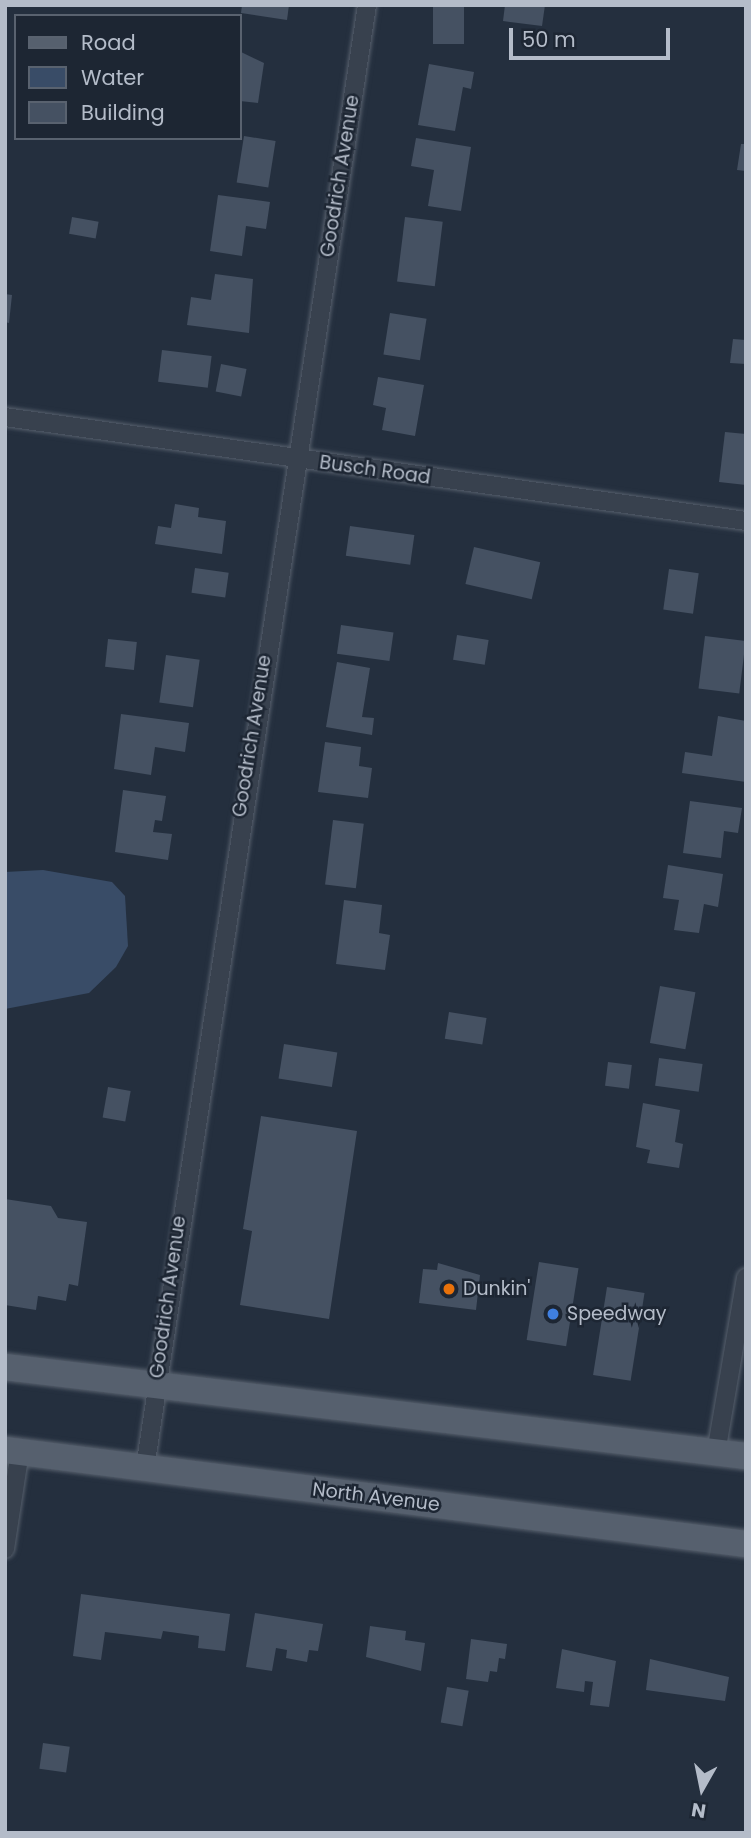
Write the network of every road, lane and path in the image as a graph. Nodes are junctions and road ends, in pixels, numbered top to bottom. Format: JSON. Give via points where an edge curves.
{"nodes":[{"id":1,"x":367,"y":5,"type":"edge"},
{"id":2,"x":5,"y":417,"type":"edge"},
{"id":3,"x":295,"y":459,"type":"junction"},
{"id":4,"x":746,"y":521,"type":"edge"},
{"id":5,"x":746,"y":1278,"type":"edge"},
{"id":6,"x":5,"y":1367,"type":"edge"},
{"id":7,"x":155,"y":1387,"type":"junction"},
{"id":8,"x":13,"y":1450,"type":"edge"},
{"id":9,"x":716,"y":1453,"type":"junction"},
{"id":10,"x":746,"y":1457,"type":"edge"},
{"id":11,"x":145,"y":1468,"type":"junction"},
{"id":12,"x":746,"y":1544,"type":"edge"},
{"id":13,"x":5,"y":1549,"type":"edge"}],
"edges":[{"from":1,"to":3,"type":"street","name":"Goodrich Avenue"},
{"from":2,"to":3,"type":"street","name":"Busch Road"},
{"from":3,"to":4,"type":"street","name":"Busch Road"},
{"from":3,"to":7,"type":"street","name":"Goodrich Avenue"},
{"from":5,"to":9,"type":"street"},
{"from":6,"to":7,"type":"main road"},
{"from":7,"to":9,"type":"main road"},
{"from":7,"to":11,"type":"street","name":"Goodrich Avenue"},
{"from":8,"to":11,"type":"main road","name":"North Avenue"},
{"from":8,"to":13,"type":"street"},
{"from":9,"to":10,"type":"main road"},
{"from":11,"to":12,"type":"main road","name":"North Avenue"}]}
